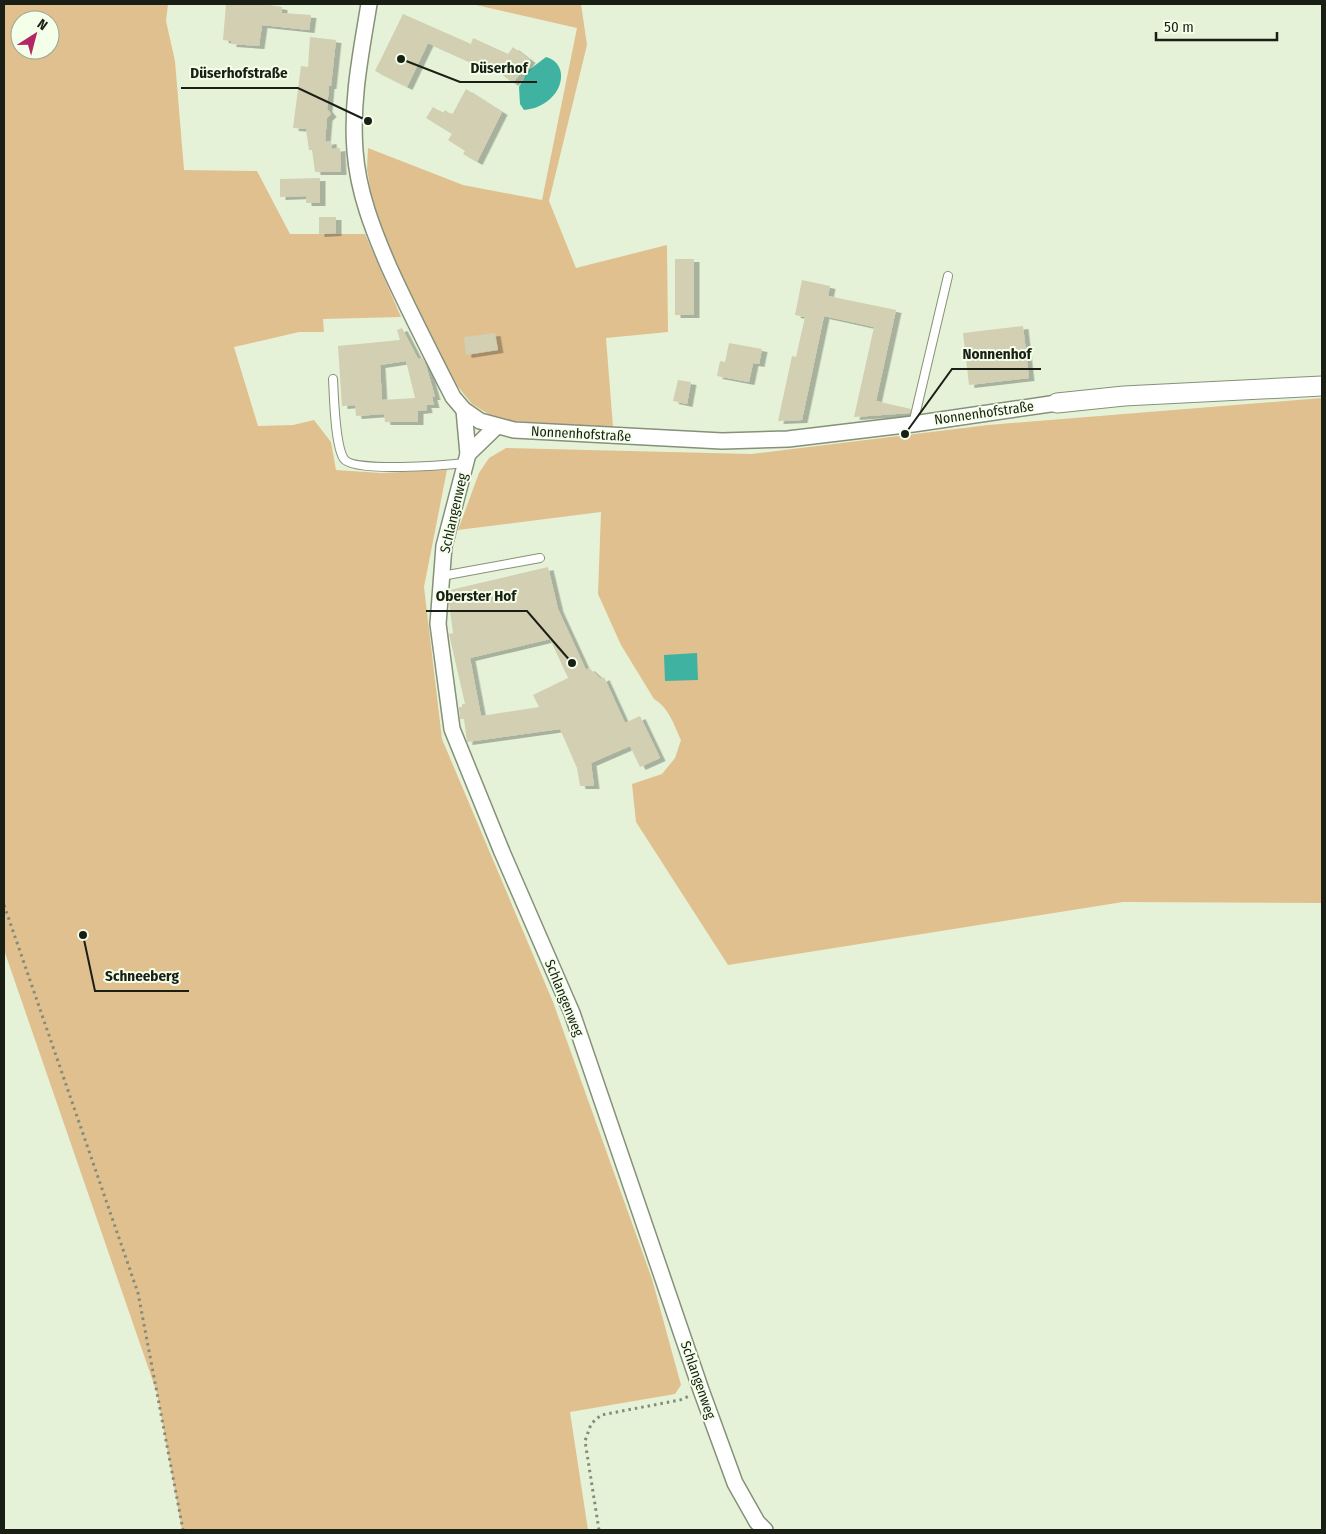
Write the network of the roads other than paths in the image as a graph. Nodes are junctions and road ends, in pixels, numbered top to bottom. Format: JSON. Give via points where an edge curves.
{"nodes":[{"id":1,"x":369,"y":4,"type":"edge"},
{"id":2,"x":948,"y":276,"type":"dead end"},
{"id":3,"x":333,"y":379,"type":"dead end"},
{"id":4,"x":1322,"y":386,"type":"edge"},
{"id":5,"x":1057,"y":403,"type":"joint"},
{"id":6,"x":464,"y":410,"type":"junction"},
{"id":7,"x":912,"y":424,"type":"junction"},
{"id":8,"x":497,"y":426,"type":"junction"},
{"id":9,"x":467,"y":458,"type":"junction"},
{"id":10,"x":540,"y":558,"type":"dead end"},
{"id":11,"x":442,"y":576,"type":"junction"},
{"id":12,"x":765,"y":1530,"type":"edge"}],
"edges":[{"from":1,"to":6,"type":"street","via":[[356,84],[355,151],[361,189],[372,228],[395,280],[453,397]]},
{"from":2,"to":7,"type":"lane"},
{"from":3,"to":9,"type":"lane","via":[[340,451],[350,464],[426,467]]},
{"from":4,"to":5,"type":"street","name":"Nonnenhofstraße","via":[[1124,396]]},
{"from":5,"to":7,"type":"street","name":"Nonnenhofstraße"},
{"from":6,"to":8,"type":"street","name":"Nonnenhofstraße","via":[[480,421]]},
{"from":6,"to":9,"type":"street"},
{"from":7,"to":8,"type":"street","name":"Nonnenhofstraße","via":[[788,438],[722,441],[514,430]]},
{"from":8,"to":9,"type":"street"},
{"from":9,"to":11,"type":"street","name":"Schlangenweg","via":[[444,546]]},
{"from":10,"to":11,"type":"lane"},
{"from":11,"to":12,"type":"street","name":"Schlangenweg","via":[[438,624],[452,730],[572,1013],[735,1483]]}]}
